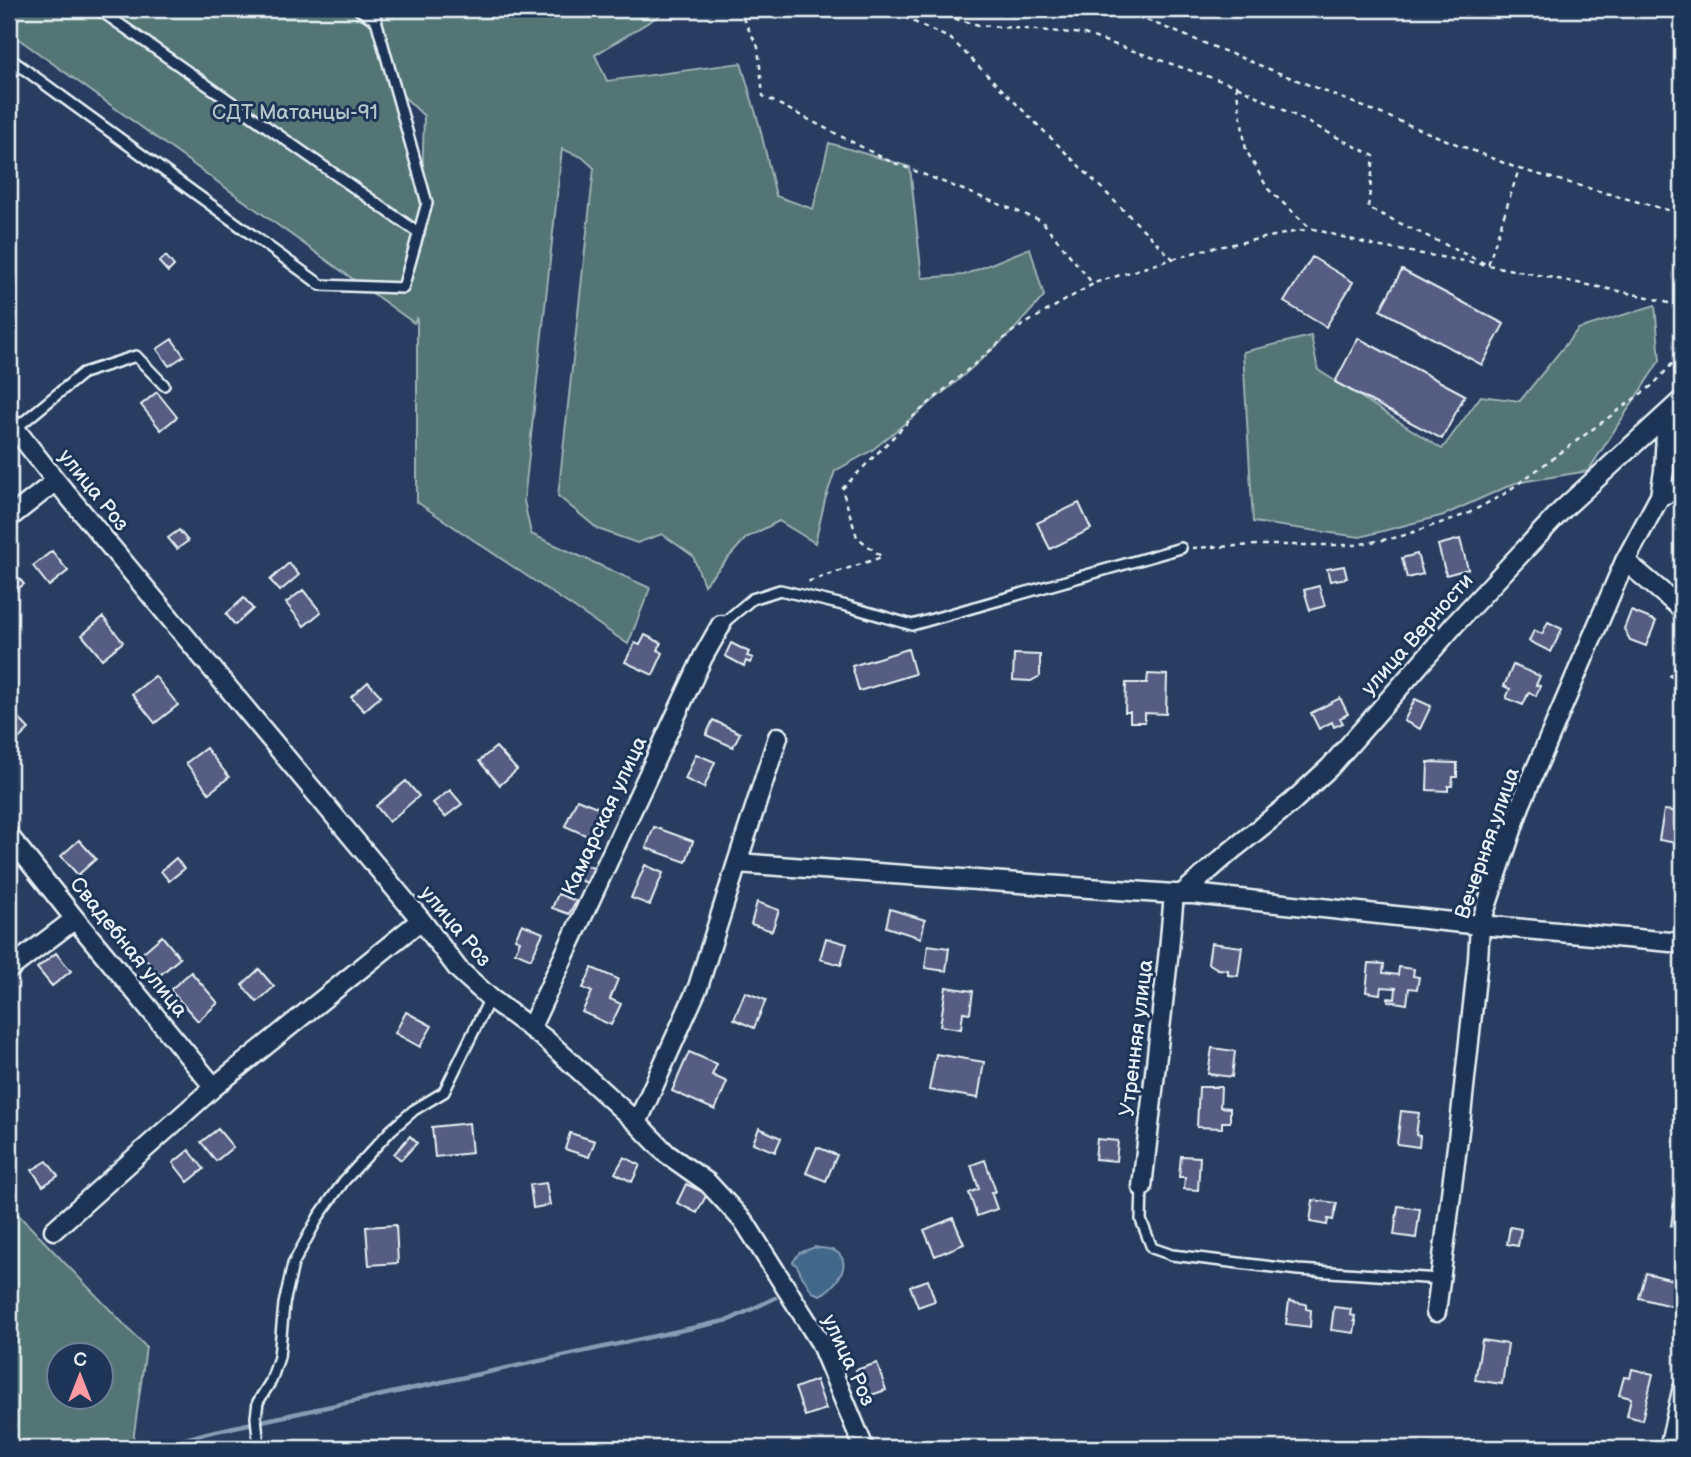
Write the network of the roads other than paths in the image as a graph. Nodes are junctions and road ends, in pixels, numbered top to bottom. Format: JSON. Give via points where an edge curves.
{"nodes":[{"id":1,"x":98,"y":9,"type":"edge"},
{"id":2,"x":358,"y":9,"type":"edge"},
{"id":3,"x":373,"y":9,"type":"edge"},
{"id":4,"x":375,"y":20,"type":"junction"},
{"id":5,"x":9,"y":58,"type":"edge"},
{"id":6,"x":419,"y":233,"type":"junction"},
{"id":7,"x":164,"y":385,"type":"dead end"},
{"id":8,"x":1682,"y":400,"type":"edge"},
{"id":9,"x":1668,"y":414,"type":"junction"},
{"id":10,"x":12,"y":425,"type":"edge"},
{"id":11,"x":57,"y":481,"type":"junction"},
{"id":12,"x":1682,"y":488,"type":"edge"},
{"id":13,"x":1660,"y":496,"type":"junction"},
{"id":14,"x":9,"y":518,"type":"edge"},
{"id":15,"x":1181,"y":548,"type":"road end"},
{"id":16,"x":1625,"y":561,"type":"junction"},
{"id":17,"x":1682,"y":609,"type":"edge"},
{"id":18,"x":721,"y":625,"type":"joint"},
{"id":19,"x":778,"y":737,"type":"dead end"},
{"id":20,"x":9,"y":836,"type":"edge"},
{"id":21,"x":737,"y":863,"type":"junction"},
{"id":22,"x":1178,"y":894,"type":"junction"},
{"id":23,"x":75,"y":919,"type":"junction"},
{"id":24,"x":421,"y":920,"type":"junction"},
{"id":25,"x":1480,"y":925,"type":"junction"},
{"id":26,"x":1682,"y":943,"type":"edge"},
{"id":27,"x":9,"y":969,"type":"edge"},
{"id":28,"x":490,"y":998,"type":"junction"},
{"id":29,"x":531,"y":1027,"type":"junction"},
{"id":30,"x":214,"y":1087,"type":"junction"},
{"id":31,"x":637,"y":1123,"type":"junction"},
{"id":32,"x":1142,"y":1187,"type":"joint"},
{"id":33,"x":54,"y":1230,"type":"dead end"},
{"id":34,"x":1440,"y":1279,"type":"junction"},
{"id":35,"x":1436,"y":1312,"type":"dead end"},
{"id":36,"x":1682,"y":1391,"type":"edge"},
{"id":37,"x":259,"y":1448,"type":"edge"},
{"id":38,"x":864,"y":1448,"type":"edge"},
{"id":39,"x":1669,"y":1448,"type":"edge"}],
"edges":[{"from":1,"to":6,"type":"lane"},
{"from":2,"to":4,"type":"lane"},
{"from":3,"to":4,"type":"lane"},
{"from":4,"to":6,"type":"lane","via":[[427,203]]},
{"from":5,"to":6,"type":"lane","via":[[321,285],[403,288]]},
{"from":7,"to":10,"type":"lane","via":[[136,356],[83,373]]},
{"from":8,"to":9,"type":"street","name":"улица Верности"},
{"from":9,"to":13,"type":"street","name":"Вечерняя улица"},
{"from":9,"to":22,"type":"street","name":"улица Верности","via":[[1562,510],[1330,767]]},
{"from":10,"to":11,"type":"street","name":"улица Роз"},
{"from":11,"to":14,"type":"street"},
{"from":11,"to":24,"type":"street","name":"улица Роз"},
{"from":12,"to":13,"type":"street"},
{"from":13,"to":16,"type":"street","name":"Вечерняя улица"},
{"from":15,"to":18,"type":"lane","via":[[912,625],[780,590],[752,599]]},
{"from":16,"to":17,"type":"street"},
{"from":16,"to":25,"type":"street","name":"Вечерняя улица","via":[[1520,806]]},
{"from":18,"to":29,"type":"street","name":"Камарская улица"},
{"from":19,"to":21,"type":"street"},
{"from":20,"to":23,"type":"street","name":"Свадебная улица"},
{"from":21,"to":22,"type":"street"},
{"from":21,"to":31,"type":"street","via":[[698,987]]},
{"from":22,"to":25,"type":"street"},
{"from":22,"to":32,"type":"street","name":"Утренняя улица"},
{"from":23,"to":27,"type":"street"},
{"from":23,"to":30,"type":"street","name":"Свадебная улица"},
{"from":24,"to":28,"type":"street","name":"улица Роз","via":[[458,969]]},
{"from":24,"to":30,"type":"street"},
{"from":25,"to":26,"type":"street"},
{"from":25,"to":34,"type":"street","name":"Вечерняя улица"},
{"from":28,"to":29,"type":"street","name":"улица Роз"},
{"from":28,"to":37,"type":"lane","via":[[444,1092],[391,1130],[344,1181],[293,1264],[279,1357],[258,1402]]},
{"from":29,"to":31,"type":"street","name":"улица Роз"},
{"from":30,"to":33,"type":"street"},
{"from":31,"to":38,"type":"street","name":"улица Роз","via":[[667,1154],[708,1182],[745,1223],[820,1342]]},
{"from":32,"to":34,"type":"lane","via":[[1141,1220],[1153,1248],[1172,1255],[1298,1270]]},
{"from":34,"to":35,"type":"street","name":"Вечерняя улица"},
{"from":36,"to":39,"type":"street"}]}
